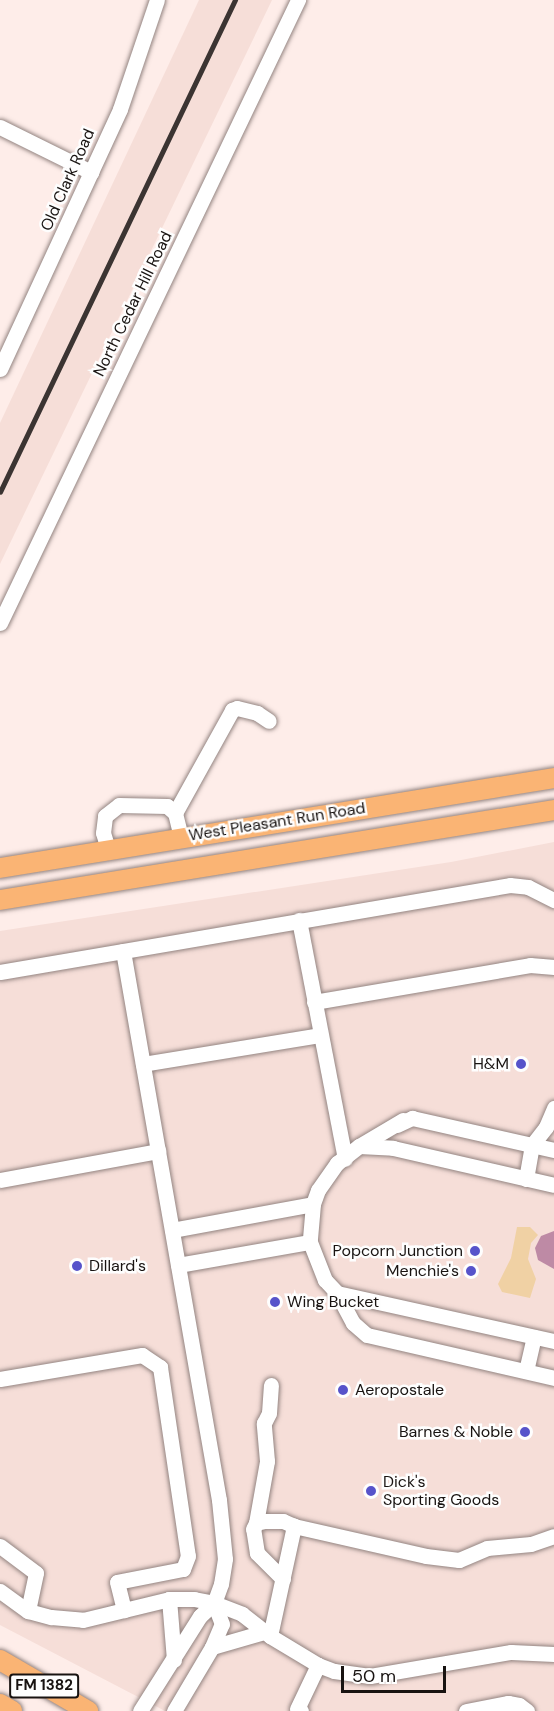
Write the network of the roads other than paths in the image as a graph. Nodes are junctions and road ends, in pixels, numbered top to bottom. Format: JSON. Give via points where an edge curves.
{"nodes":[{"id":1,"x":157,"y":0,"type":"edge"},
{"id":2,"x":298,"y":0,"type":"edge"},
{"id":3,"x":0,"y":127,"type":"edge"},
{"id":4,"x":91,"y":172,"type":"junction"},
{"id":5,"x":0,"y":369,"type":"edge"},
{"id":6,"x":0,"y":623,"type":"edge"},
{"id":7,"x":269,"y":722,"type":"dead end"},
{"id":8,"x":554,"y":778,"type":"edge"},
{"id":9,"x":554,"y":810,"type":"edge"},
{"id":10,"x":175,"y":813,"type":"junction"},
{"id":11,"x":180,"y":837,"type":"junction"},
{"id":12,"x":106,"y":849,"type":"junction"},
{"id":13,"x":0,"y":860,"type":"edge"},
{"id":14,"x":0,"y":868,"type":"edge"},
{"id":15,"x":0,"y":900,"type":"edge"},
{"id":16,"x":554,"y":900,"type":"edge"},
{"id":17,"x":299,"y":921,"type":"junction"},
{"id":18,"x":123,"y":951,"type":"junction"},
{"id":19,"x":554,"y":967,"type":"edge"},
{"id":20,"x":0,"y":972,"type":"edge"},
{"id":21,"x":314,"y":1002,"type":"junction"},
{"id":22,"x":320,"y":1035,"type":"junction"},
{"id":23,"x":143,"y":1064,"type":"junction"},
{"id":24,"x":554,"y":1108,"type":"edge"},
{"id":25,"x":403,"y":1120,"type":"junction"},
{"id":26,"x":532,"y":1145,"type":"junction"},
{"id":27,"x":359,"y":1146,"type":"junction"},
{"id":28,"x":393,"y":1149,"type":"junction"},
{"id":29,"x":554,"y":1150,"type":"edge"},
{"id":30,"x":158,"y":1151,"type":"junction"},
{"id":31,"x":345,"y":1159,"type":"junction"},
{"id":32,"x":526,"y":1179,"type":"junction"},
{"id":33,"x":0,"y":1180,"type":"edge"},
{"id":34,"x":554,"y":1185,"type":"edge"},
{"id":35,"x":313,"y":1204,"type":"junction"},
{"id":36,"x":172,"y":1230,"type":"junction"},
{"id":37,"x":310,"y":1242,"type":"junction"},
{"id":38,"x":178,"y":1265,"type":"junction"},
{"id":39,"x":337,"y":1293,"type":"junction"},
{"id":40,"x":534,"y":1337,"type":"junction"},
{"id":41,"x":554,"y":1341,"type":"edge"},
{"id":42,"x":525,"y":1371,"type":"junction"},
{"id":43,"x":554,"y":1378,"type":"edge"},
{"id":44,"x":0,"y":1379,"type":"edge"},
{"id":45,"x":271,"y":1385,"type":"dead end"},
{"id":46,"x":256,"y":1523,"type":"junction"},
{"id":47,"x":294,"y":1526,"type":"junction"},
{"id":48,"x":554,"y":1536,"type":"edge"},
{"id":49,"x":0,"y":1546,"type":"edge"},
{"id":50,"x":283,"y":1579,"type":"junction"},
{"id":51,"x":0,"y":1592,"type":"edge"},
{"id":52,"x":169,"y":1599,"type":"junction"},
{"id":53,"x":214,"y":1603,"type":"junction"},
{"id":54,"x":124,"y":1610,"type":"junction"},
{"id":55,"x":28,"y":1611,"type":"junction"},
{"id":56,"x":267,"y":1634,"type":"junction"},
{"id":57,"x":212,"y":1647,"type":"junction"},
{"id":58,"x":554,"y":1654,"type":"edge"},
{"id":59,"x":0,"y":1660,"type":"edge"},
{"id":60,"x":174,"y":1660,"type":"junction"},
{"id":61,"x":318,"y":1665,"type":"junction"},
{"id":62,"x":0,"y":1704,"type":"edge"},
{"id":63,"x":12,"y":1711,"type":"edge"},
{"id":64,"x":88,"y":1711,"type":"edge"},
{"id":65,"x":140,"y":1711,"type":"edge"},
{"id":66,"x":174,"y":1711,"type":"edge"},
{"id":67,"x":301,"y":1711,"type":"edge"},
{"id":68,"x":466,"y":1711,"type":"edge"},
{"id":69,"x":526,"y":1711,"type":"edge"}],
"edges":[{"from":1,"to":4,"type":"street","name":"Old Clark Road","via":[[120,109]]},
{"from":2,"to":6,"type":"street","name":"North Cedar Hill Road"},
{"from":3,"to":4,"type":"street"},
{"from":4,"to":5,"type":"street","name":"Old Clark Road"},
{"from":7,"to":10,"type":"street","via":[[257,713],[232,710]]},
{"from":8,"to":11,"type":"main road","name":"West Pleasant Run Road"},
{"from":9,"to":15,"type":"main road","name":"West Pleasant Run Road"},
{"from":10,"to":11,"type":"street"},
{"from":10,"to":12,"type":"street","via":[[167,806],[154,804],[119,805],[105,816]]},
{"from":11,"to":12,"type":"main road","name":"West Pleasant Run Road"},
{"from":12,"to":13,"type":"main road"},
{"from":12,"to":14,"type":"main road","name":"West Pleasant Run Road"},
{"from":16,"to":17,"type":"street","via":[[528,887],[510,885]]},
{"from":17,"to":18,"type":"street"},
{"from":17,"to":21,"type":"street"},
{"from":18,"to":20,"type":"street"},
{"from":18,"to":23,"type":"street"},
{"from":19,"to":21,"type":"street","via":[[530,965]]},
{"from":21,"to":22,"type":"street"},
{"from":22,"to":23,"type":"street"},
{"from":22,"to":31,"type":"street"},
{"from":23,"to":30,"type":"street"},
{"from":24,"to":26,"type":"street"},
{"from":25,"to":26,"type":"street","via":[[412,1118]]},
{"from":25,"to":27,"type":"street"},
{"from":25,"to":28,"type":"street","via":[[397,1125]]},
{"from":26,"to":29,"type":"street"},
{"from":26,"to":32,"type":"street"},
{"from":27,"to":28,"type":"street"},
{"from":27,"to":31,"type":"street"},
{"from":28,"to":32,"type":"street"},
{"from":30,"to":33,"type":"street"},
{"from":30,"to":36,"type":"street"},
{"from":31,"to":35,"type":"street","via":[[329,1171]]},
{"from":32,"to":34,"type":"street"},
{"from":35,"to":36,"type":"street"},
{"from":35,"to":37,"type":"street"},
{"from":36,"to":38,"type":"street"},
{"from":37,"to":38,"type":"street"},
{"from":37,"to":39,"type":"street","via":[[325,1280]]},
{"from":38,"to":53,"type":"street","via":[[219,1500],[225,1559]]},
{"from":39,"to":40,"type":"street"},
{"from":39,"to":42,"type":"street","via":[[353,1323],[367,1335]]},
{"from":40,"to":41,"type":"street"},
{"from":40,"to":42,"type":"street"},
{"from":42,"to":43,"type":"street"},
{"from":44,"to":54,"type":"street","via":[[142,1355],[160,1367],[188,1556],[183,1569],[117,1582]]},
{"from":45,"to":46,"type":"street","via":[[269,1413],[264,1423],[267,1461]]},
{"from":46,"to":47,"type":"street","via":[[283,1521]]},
{"from":46,"to":50,"type":"street","via":[[253,1529],[257,1554]]},
{"from":47,"to":48,"type":"street","via":[[459,1560],[487,1548],[531,1544]]},
{"from":47,"to":50,"type":"street"},
{"from":49,"to":55,"type":"street","via":[[36,1573]]},
{"from":50,"to":56,"type":"street"},
{"from":51,"to":55,"type":"street"},
{"from":52,"to":53,"type":"street"},
{"from":52,"to":54,"type":"street"},
{"from":52,"to":60,"type":"street"},
{"from":53,"to":56,"type":"street","via":[[242,1614]]},
{"from":53,"to":57,"type":"street","via":[[222,1624]]},
{"from":53,"to":60,"type":"street","via":[[200,1616]]},
{"from":54,"to":55,"type":"street","via":[[83,1620]]},
{"from":56,"to":57,"type":"street"},
{"from":56,"to":61,"type":"street"},
{"from":57,"to":66,"type":"street"},
{"from":58,"to":61,"type":"street","via":[[511,1652],[370,1676]]},
{"from":59,"to":64,"type":"main road","number":"FM 1382"},
{"from":60,"to":65,"type":"street"},
{"from":61,"to":67,"type":"street","via":[[297,1709]]},
{"from":62,"to":63,"type":"main road","number":"FM 1382"},
{"from":68,"to":69,"type":"street","via":[[508,1703]]}]}
